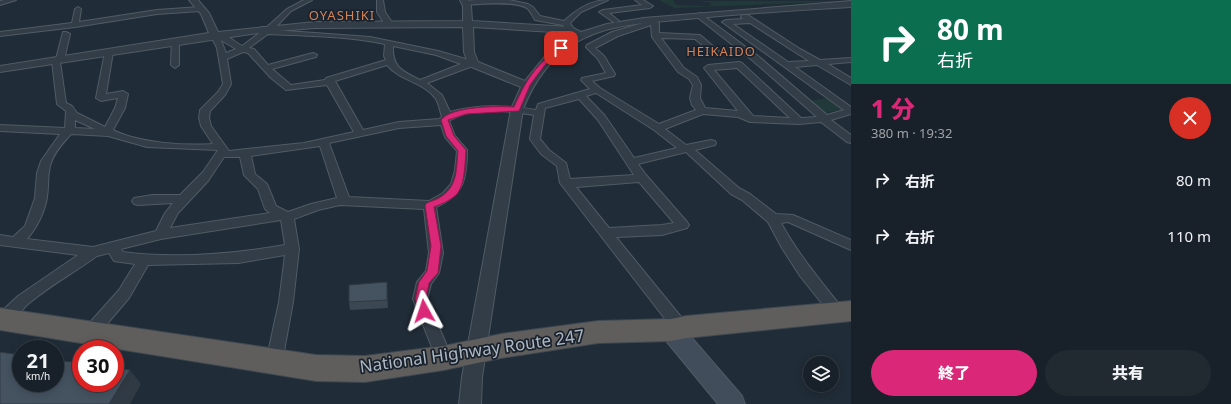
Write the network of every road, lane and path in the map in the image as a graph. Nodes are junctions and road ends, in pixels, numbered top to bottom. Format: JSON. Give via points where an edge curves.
{"nodes":[{"id":1,"x":193,"y":0,"type":"edge"},
{"id":2,"x":309,"y":0,"type":"edge"},
{"id":3,"x":380,"y":0,"type":"edge"},
{"id":4,"x":487,"y":0,"type":"edge"},
{"id":5,"x":507,"y":0,"type":"edge"},
{"id":6,"x":605,"y":0,"type":"edge"},
{"id":7,"x":638,"y":0,"type":"edge"},
{"id":8,"x":6,"y":1,"type":"edge"},
{"id":9,"x":464,"y":1,"type":"edge"},
{"id":10,"x":851,"y":4,"type":"edge"},
{"id":11,"x":78,"y":9,"type":"dead end"},
{"id":12,"x":200,"y":9,"type":"junction"},
{"id":13,"x":0,"y":10,"type":"edge"},
{"id":14,"x":736,"y":11,"type":"junction"},
{"id":15,"x":700,"y":15,"type":"junction"},
{"id":16,"x":751,"y":21,"type":"junction"},
{"id":17,"x":625,"y":22,"type":"junction"},
{"id":18,"x":389,"y":24,"type":"junction"},
{"id":19,"x":468,"y":24,"type":"junction"},
{"id":20,"x":75,"y":25,"type":"junction"},
{"id":21,"x":267,"y":30,"type":"junction"},
{"id":22,"x":572,"y":30,"type":"junction"},
{"id":23,"x":0,"y":34,"type":"edge"},
{"id":24,"x":66,"y":34,"type":"dead end"},
{"id":25,"x":655,"y":35,"type":"junction"},
{"id":26,"x":216,"y":36,"type":"junction"},
{"id":27,"x":174,"y":42,"type":"junction"},
{"id":28,"x":597,"y":43,"type":"junction"},
{"id":29,"x":389,"y":44,"type":"junction"},
{"id":30,"x":243,"y":49,"type":"junction"},
{"id":31,"x":109,"y":52,"type":"junction"},
{"id":32,"x":716,"y":52,"type":"dead end"},
{"id":33,"x":313,"y":55,"type":"dead end"},
{"id":34,"x":222,"y":58,"type":"junction"},
{"id":35,"x":58,"y":60,"type":"junction"},
{"id":36,"x":851,"y":60,"type":"edge"},
{"id":37,"x":389,"y":62,"type":"junction"},
{"id":38,"x":818,"y":62,"type":"junction"},
{"id":39,"x":172,"y":63,"type":"dead end"},
{"id":40,"x":471,"y":64,"type":"junction"},
{"id":41,"x":786,"y":65,"type":"junction"},
{"id":42,"x":266,"y":68,"type":"junction"},
{"id":43,"x":0,"y":69,"type":"edge"},
{"id":44,"x":300,"y":76,"type":"dead end"},
{"id":45,"x":331,"y":82,"type":"junction"},
{"id":46,"x":851,"y":82,"type":"edge"},
{"id":47,"x":419,"y":83,"type":"junction"},
{"id":48,"x":527,"y":85,"type":"junction"},
{"id":49,"x":307,"y":87,"type":"junction"},
{"id":50,"x":597,"y":90,"type":"junction"},
{"id":51,"x":580,"y":94,"type":"junction"},
{"id":52,"x":516,"y":109,"type":"junction"},
{"id":53,"x":71,"y":111,"type":"junction"},
{"id":54,"x":702,"y":111,"type":"junction"},
{"id":55,"x":851,"y":111,"type":"edge"},
{"id":56,"x":539,"y":113,"type":"junction"},
{"id":57,"x":446,"y":119,"type":"junction"},
{"id":58,"x":750,"y":119,"type":"junction"},
{"id":59,"x":824,"y":119,"type":"junction"},
{"id":60,"x":799,"y":121,"type":"junction"},
{"id":61,"x":0,"y":128,"type":"edge"},
{"id":62,"x":658,"y":128,"type":"junction"},
{"id":63,"x":68,"y":131,"type":"junction"},
{"id":64,"x":108,"y":133,"type":"junction"},
{"id":65,"x":360,"y":134,"type":"junction"},
{"id":66,"x":851,"y":140,"type":"edge"},
{"id":67,"x":324,"y":143,"type":"junction"},
{"id":68,"x":711,"y":143,"type":"dead end"},
{"id":69,"x":222,"y":148,"type":"junction"},
{"id":70,"x":686,"y":148,"type":"junction"},
{"id":71,"x":245,"y":154,"type":"junction"},
{"id":72,"x":632,"y":162,"type":"junction"},
{"id":73,"x":642,"y":178,"type":"junction"},
{"id":74,"x":567,"y":184,"type":"junction"},
{"id":75,"x":183,"y":199,"type":"junction"},
{"id":76,"x":138,"y":201,"type":"dead end"},
{"id":77,"x":345,"y":202,"type":"junction"},
{"id":78,"x":430,"y":205,"type":"junction"},
{"id":79,"x":285,"y":216,"type":"junction"},
{"id":80,"x":773,"y":219,"type":"junction"},
{"id":81,"x":606,"y":233,"type":"junction"},
{"id":82,"x":161,"y":234,"type":"junction"},
{"id":83,"x":0,"y":240,"type":"edge"},
{"id":84,"x":16,"y":242,"type":"junction"},
{"id":85,"x":851,"y":245,"type":"edge"},
{"id":86,"x":112,"y":247,"type":"junction"},
{"id":87,"x":292,"y":249,"type":"junction"},
{"id":88,"x":94,"y":252,"type":"junction"},
{"id":89,"x":144,"y":260,"type":"junction"},
{"id":90,"x":844,"y":311,"type":"edge"},
{"id":91,"x":2,"y":319,"type":"edge"},
{"id":92,"x":676,"y":329,"type":"junction"},
{"id":93,"x":90,"y":333,"type":"junction"},
{"id":94,"x":476,"y":352,"type":"junction"},
{"id":95,"x":444,"y":358,"type":"junction"},
{"id":96,"x":274,"y":362,"type":"junction"},
{"id":97,"x":470,"y":404,"type":"edge"},
{"id":98,"x":733,"y":404,"type":"edge"}],
"edges":[{"from":1,"to":12,"type":"street"},
{"from":2,"to":21,"type":"street","via":[[289,10]]},
{"from":3,"to":18,"type":"street","via":[[381,12]]},
{"from":4,"to":5,"type":"street"},
{"from":4,"to":9,"type":"street"},
{"from":5,"to":22,"type":"street","via":[[530,7],[538,18]]},
{"from":6,"to":22,"type":"street","via":[[579,11]]},
{"from":7,"to":17,"type":"street","via":[[650,6],[603,12]]},
{"from":8,"to":13,"type":"street"},
{"from":9,"to":19,"type":"street"},
{"from":10,"to":14,"type":"street"},
{"from":11,"to":20,"type":"street"},
{"from":12,"to":20,"type":"street","via":[[157,12]]},
{"from":12,"to":26,"type":"street"},
{"from":14,"to":15,"type":"street"},
{"from":14,"to":16,"type":"street"},
{"from":15,"to":17,"type":"street"},
{"from":15,"to":59,"type":"street","via":[[755,58]]},
{"from":16,"to":38,"type":"street"},
{"from":16,"to":41,"type":"street","via":[[726,22]]},
{"from":17,"to":22,"type":"street","via":[[598,29]]},
{"from":17,"to":25,"type":"street","via":[[653,22]]},
{"from":17,"to":28,"type":"street"},
{"from":18,"to":19,"type":"street"},
{"from":18,"to":21,"type":"street","via":[[327,25]]},
{"from":19,"to":22,"type":"street"},
{"from":19,"to":40,"type":"street"},
{"from":20,"to":23,"type":"street"},
{"from":21,"to":26,"type":"street"},
{"from":21,"to":29,"type":"street","via":[[370,39]]},
{"from":21,"to":30,"type":"street"},
{"from":22,"to":28,"type":"street"},
{"from":22,"to":48,"type":"street"},
{"from":24,"to":35,"type":"street"},
{"from":25,"to":32,"type":"street","via":[[697,37]]},
{"from":25,"to":54,"type":"street","via":[[681,70],[693,77],[697,85],[695,98]]},
{"from":26,"to":27,"type":"street"},
{"from":26,"to":30,"type":"street"},
{"from":26,"to":34,"type":"street"},
{"from":27,"to":31,"type":"street"},
{"from":27,"to":39,"type":"street"},
{"from":28,"to":50,"type":"street","via":[[590,48],[601,58],[611,74],[584,80]]},
{"from":29,"to":37,"type":"street"},
{"from":29,"to":40,"type":"street","via":[[431,51]]},
{"from":30,"to":34,"type":"street"},
{"from":30,"to":42,"type":"street","via":[[251,51]]},
{"from":31,"to":35,"type":"street"},
{"from":31,"to":64,"type":"street","via":[[101,98],[123,94],[120,108]]},
{"from":33,"to":42,"type":"street"},
{"from":34,"to":69,"type":"street","via":[[226,87],[204,113],[206,126]]},
{"from":35,"to":43,"type":"street"},
{"from":35,"to":53,"type":"street","via":[[58,84],[62,104]]},
{"from":36,"to":38,"type":"street"},
{"from":37,"to":45,"type":"street","via":[[329,80]]},
{"from":37,"to":47,"type":"street","via":[[398,71]]},
{"from":38,"to":41,"type":"street"},
{"from":38,"to":46,"type":"street"},
{"from":40,"to":47,"type":"street"},
{"from":40,"to":48,"type":"street"},
{"from":41,"to":55,"type":"street"},
{"from":42,"to":49,"type":"street","via":[[289,88]]},
{"from":44,"to":49,"type":"street"},
{"from":45,"to":49,"type":"street"},
{"from":45,"to":65,"type":"street"},
{"from":47,"to":57,"type":"street","via":[[439,97]]},
{"from":48,"to":52,"type":"street"},
{"from":50,"to":51,"type":"street"},
{"from":50,"to":62,"type":"street"},
{"from":51,"to":56,"type":"street","via":[[541,106]]},
{"from":51,"to":72,"type":"street","via":[[602,118]]},
{"from":52,"to":56,"type":"street"},
{"from":52,"to":57,"type":"street","via":[[471,111]]},
{"from":52,"to":94,"type":"street"},
{"from":53,"to":63,"type":"street"},
{"from":53,"to":64,"type":"street"},
{"from":54,"to":58,"type":"street","via":[[740,114]]},
{"from":54,"to":62,"type":"street"},
{"from":55,"to":59,"type":"street"},
{"from":56,"to":74,"type":"street","via":[[535,139],[545,152],[562,165]]},
{"from":57,"to":65,"type":"street","via":[[399,125]]},
{"from":57,"to":78,"type":"street","via":[[450,136],[462,150],[460,173],[454,192]]},
{"from":58,"to":60,"type":"street"},
{"from":58,"to":60,"type":"street","via":[[708,68],[739,65]]},
{"from":59,"to":60,"type":"street"},
{"from":59,"to":66,"type":"street"},
{"from":61,"to":63,"type":"street"},
{"from":62,"to":70,"type":"street"},
{"from":63,"to":64,"type":"street"},
{"from":63,"to":84,"type":"street","via":[[58,141],[46,162],[41,198],[30,228]]},
{"from":64,"to":69,"type":"street","via":[[147,144]]},
{"from":65,"to":67,"type":"street"},
{"from":67,"to":71,"type":"street"},
{"from":67,"to":77,"type":"street"},
{"from":68,"to":70,"type":"street"},
{"from":69,"to":71,"type":"street","via":[[226,154]]},
{"from":69,"to":75,"type":"street","via":[[204,178]]},
{"from":70,"to":72,"type":"street"},
{"from":70,"to":80,"type":"street","via":[[735,191],[746,196]]},
{"from":71,"to":79,"type":"street","via":[[250,175],[263,187],[271,209]]},
{"from":72,"to":73,"type":"street"},
{"from":73,"to":74,"type":"street"},
{"from":73,"to":81,"type":"street","via":[[683,225],[662,230]]},
{"from":74,"to":81,"type":"street"},
{"from":75,"to":76,"type":"street"},
{"from":75,"to":82,"type":"street","via":[[165,220]]},
{"from":77,"to":78,"type":"street"},
{"from":77,"to":79,"type":"street"},
{"from":78,"to":95,"type":"street","via":[[436,253],[432,273],[424,282],[420,299]]},
{"from":79,"to":82,"type":"street"},
{"from":79,"to":87,"type":"street"},
{"from":80,"to":85,"type":"street","via":[[789,218]]},
{"from":80,"to":90,"type":"street","via":[[805,272]]},
{"from":81,"to":92,"type":"street"},
{"from":82,"to":86,"type":"street"},
{"from":83,"to":84,"type":"street"},
{"from":84,"to":88,"type":"street"},
{"from":86,"to":88,"type":"street"},
{"from":86,"to":89,"type":"street","via":[[119,257]]},
{"from":87,"to":89,"type":"street","via":[[238,258]]},
{"from":87,"to":96,"type":"street","via":[[286,302]]},
{"from":88,"to":91,"type":"street","via":[[23,300]]},
{"from":89,"to":93,"type":"street","via":[[124,294]]},
{"from":90,"to":92,"type":"highway","name":"National Highway Route 247"},
{"from":91,"to":93,"type":"highway","name":"National Highway Route 247"},
{"from":92,"to":94,"type":"highway","name":"National Highway Route 247","via":[[598,332]]},
{"from":92,"to":98,"type":"main road"},
{"from":93,"to":96,"type":"highway","name":"National Highway Route 247"},
{"from":94,"to":95,"type":"highway","name":"National Highway Route 247"},
{"from":94,"to":97,"type":"street"},
{"from":95,"to":96,"type":"highway","name":"National Highway Route 247","via":[[366,369],[316,368]]}]}
